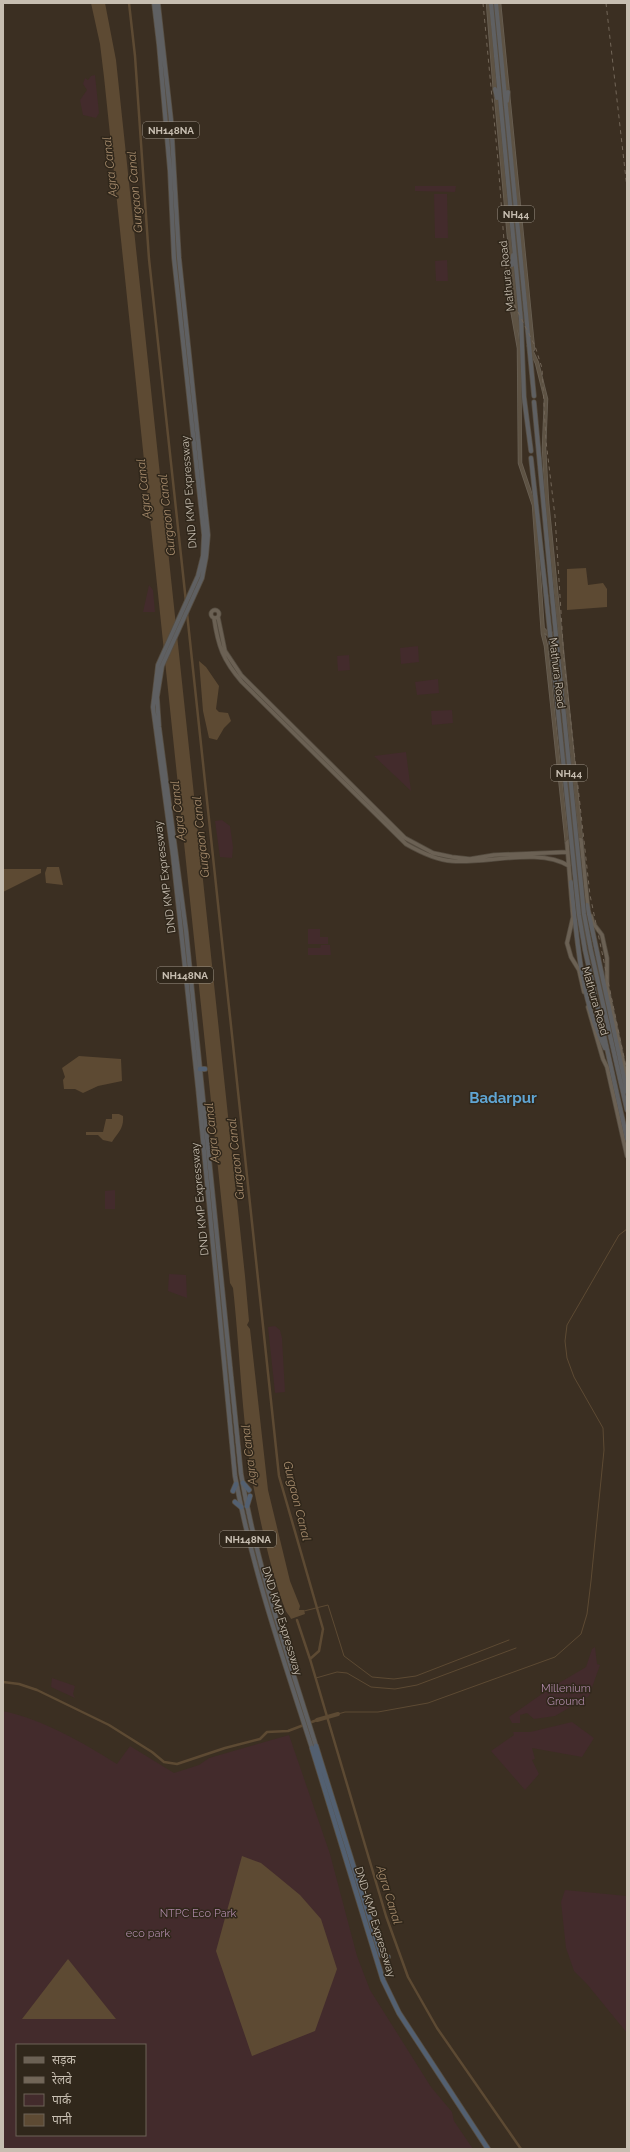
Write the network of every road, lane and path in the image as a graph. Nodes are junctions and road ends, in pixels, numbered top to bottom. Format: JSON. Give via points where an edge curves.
{"nodes":[{"id":1,"x":489,"y":3,"type":"edge"},
{"id":2,"x":496,"y":3,"type":"edge"},
{"id":3,"x":500,"y":3,"type":"edge"},
{"id":4,"x":156,"y":4,"type":"edge"},
{"id":5,"x":497,"y":91,"type":"junction"},
{"id":6,"x":506,"y":92,"type":"junction"},
{"id":7,"x":514,"y":248,"type":"junction"},
{"id":8,"x":512,"y":265,"type":"junction"},
{"id":9,"x":514,"y":294,"type":"junction"},
{"id":10,"x":522,"y":337,"type":"junction"},
{"id":11,"x":528,"y":345,"type":"junction"},
{"id":12,"x":533,"y":350,"type":"junction"},
{"id":13,"x":534,"y":396,"type":"dead end"},
{"id":14,"x":534,"y":402,"type":"dead end"},
{"id":15,"x":531,"y":451,"type":"dead end"},
{"id":16,"x":531,"y":458,"type":"dead end"},
{"id":17,"x":557,"y":606,"type":"junction"},
{"id":18,"x":541,"y":608,"type":"junction"},
{"id":19,"x":216,"y":617,"type":"dead end"},
{"id":20,"x":542,"y":627,"type":"junction"},
{"id":21,"x":559,"y":628,"type":"junction"},
{"id":22,"x":275,"y":712,"type":"junction"},
{"id":23,"x":167,"y":800,"type":"junction"},
{"id":24,"x":581,"y":840,"type":"junction"},
{"id":25,"x":567,"y":843,"type":"junction"},
{"id":26,"x":568,"y":852,"type":"junction"},
{"id":27,"x":569,"y":866,"type":"junction"},
{"id":28,"x":585,"y":882,"type":"junction"},
{"id":29,"x":571,"y":883,"type":"junction"},
{"id":30,"x":578,"y":885,"type":"junction"},
{"id":31,"x":587,"y":905,"type":"junction"},
{"id":32,"x":592,"y":932,"type":"junction"},
{"id":33,"x":609,"y":1056,"type":"junction"},
{"id":34,"x":627,"y":1080,"type":"edge"},
{"id":35,"x":627,"y":1092,"type":"edge"},
{"id":36,"x":627,"y":1110,"type":"edge"},
{"id":37,"x":627,"y":1139,"type":"edge"},
{"id":38,"x":206,"y":1149,"type":"junction"},
{"id":39,"x":627,"y":1156,"type":"edge"},
{"id":40,"x":243,"y":1483,"type":"junction"},
{"id":41,"x":236,"y":1484,"type":"junction"},
{"id":42,"x":233,"y":1490,"type":"dead end"},
{"id":43,"x":249,"y":1490,"type":"dead end"},
{"id":44,"x":250,"y":1496,"type":"dead end"},
{"id":45,"x":235,"y":1502,"type":"dead end"},
{"id":46,"x":247,"y":1506,"type":"junction"},
{"id":47,"x":241,"y":1507,"type":"junction"},
{"id":48,"x":306,"y":1721,"type":"junction"},
{"id":49,"x":314,"y":1747,"type":"junction"},
{"id":50,"x":388,"y":1957,"type":"dead end"},
{"id":51,"x":488,"y":2149,"type":"edge"}],
"edges":[{"from":1,"to":5,"type":"highway","name":"Mathura Road","number":"NH44"},
{"from":2,"to":6,"type":"highway","name":"Mathura Road","number":"NH44"},
{"from":3,"to":6,"type":"main road","name":"Mathura Road"},
{"from":4,"to":23,"type":"highway","name":"DND KMP Expressway","number":"NH148NA","via":[[176,258],[208,535],[202,578],[162,666],[158,686],[159,727]]},
{"from":5,"to":7,"type":"highway","name":"Mathura Road","number":"NH44"},
{"from":5,"to":8,"type":"main road"},
{"from":6,"to":11,"type":"highway","name":"Mathura Road","number":"NH44"},
{"from":6,"to":12,"type":"main road","name":"Mathura Road"},
{"from":7,"to":8,"type":"highway"},
{"from":7,"to":10,"type":"highway","name":"Mathura Road","number":"NH44"},
{"from":8,"to":9,"type":"main road"},
{"from":9,"to":10,"type":"main road","via":[[517,324]]},
{"from":9,"to":18,"type":"main road","name":"Mathura Road","via":[[511,303],[519,348],[520,463],[532,497]]},
{"from":10,"to":15,"type":"highway","name":"Mathura Road","number":"NH44","via":[[524,397]]},
{"from":11,"to":12,"type":"main road"},
{"from":11,"to":13,"type":"highway","name":"Mathura Road","number":"NH44"},
{"from":12,"to":17,"type":"main road","name":"Mathura Road","via":[[546,399],[544,448]]},
{"from":14,"to":36,"type":"highway","name":"Mathura Road","number":"NH44","bridge":true,"via":[[584,914]]},
{"from":16,"to":33,"type":"highway","name":"Mathura Road","number":"NH44","bridge":true,"via":[[579,914]]},
{"from":17,"to":18,"type":"main road","via":[[554,600],[545,600]]},
{"from":17,"to":21,"type":"main road","name":"Mathura Road"},
{"from":18,"to":20,"type":"main road","name":"Mathura Road"},
{"from":19,"to":22,"type":"main road","via":[[218,644],[226,661],[242,682]]},
{"from":20,"to":21,"type":"main road","via":[[549,635],[556,633]]},
{"from":20,"to":25,"type":"main road","name":"Mathura Road"},
{"from":21,"to":24,"type":"main road","name":"Mathura Road"},
{"from":22,"to":26,"type":"main road","via":[[405,838],[416,845],[434,853],[470,859],[494,855]]},
{"from":22,"to":27,"type":"main road","via":[[401,840],[415,849],[439,859],[452,861],[540,858],[552,859]]},
{"from":23,"to":38,"type":"highway","name":"DND KMP Expressway","number":"NH148NA"},
{"from":23,"to":38,"type":"highway","name":"DND KMP Expressway","number":"NH148NA","via":[[203,1069]]},
{"from":24,"to":25,"type":"main road","via":[[572,838]]},
{"from":24,"to":28,"type":"main road","name":"Mathura Road"},
{"from":25,"to":26,"type":"main road","name":"Mathura Road"},
{"from":26,"to":27,"type":"main road","name":"Mathura Road"},
{"from":27,"to":29,"type":"main road","name":"Mathura Road"},
{"from":28,"to":30,"type":"main road"},
{"from":28,"to":31,"type":"main road","name":"Mathura Road"},
{"from":29,"to":30,"type":"main road"},
{"from":29,"to":33,"type":"highway","via":[[582,970],[594,1021]]},
{"from":29,"to":39,"type":"main road","name":"Mathura Road","via":[[569,886],[573,917],[568,948],[579,970],[600,1051],[607,1067]]},
{"from":30,"to":32,"type":"main road","via":[[582,932],[587,936]]},
{"from":31,"to":32,"type":"highway"},
{"from":31,"to":34,"type":"main road","name":"Mathura Road","via":[[593,923],[602,935],[607,958],[607,987]]},
{"from":32,"to":35,"type":"highway"},
{"from":33,"to":37,"type":"highway","name":"Mathura Road","number":"NH44"},
{"from":38,"to":40,"type":"highway","name":"DND KMP Expressway","number":"NH148NA"},
{"from":38,"to":41,"type":"highway","name":"DND KMP Expressway","number":"NH148NA"},
{"from":40,"to":43,"type":"highway"},
{"from":40,"to":46,"type":"highway","name":"DND KMP Expressway","number":"NH148NA"},
{"from":41,"to":42,"type":"highway"},
{"from":41,"to":47,"type":"highway","name":"DND KMP Expressway","number":"NH148NA"},
{"from":44,"to":46,"type":"highway"},
{"from":45,"to":47,"type":"highway"},
{"from":46,"to":48,"type":"highway","name":"DND KMP Expressway","number":"NH148NA","via":[[260,1563]]},
{"from":47,"to":48,"type":"highway","name":"DND KMP Expressway","number":"NH148NA","via":[[255,1566]]},
{"from":48,"to":49,"type":"highway","name":"DND KMP Expressway","number":"NH148NA"},
{"from":49,"to":50,"type":"highway","name":"DND-KMP Expressway","via":[[381,1955]]},
{"from":49,"to":51,"type":"highway","name":"DND-KMP Expressway","via":[[371,1950],[383,1980],[399,2013]]}]}
